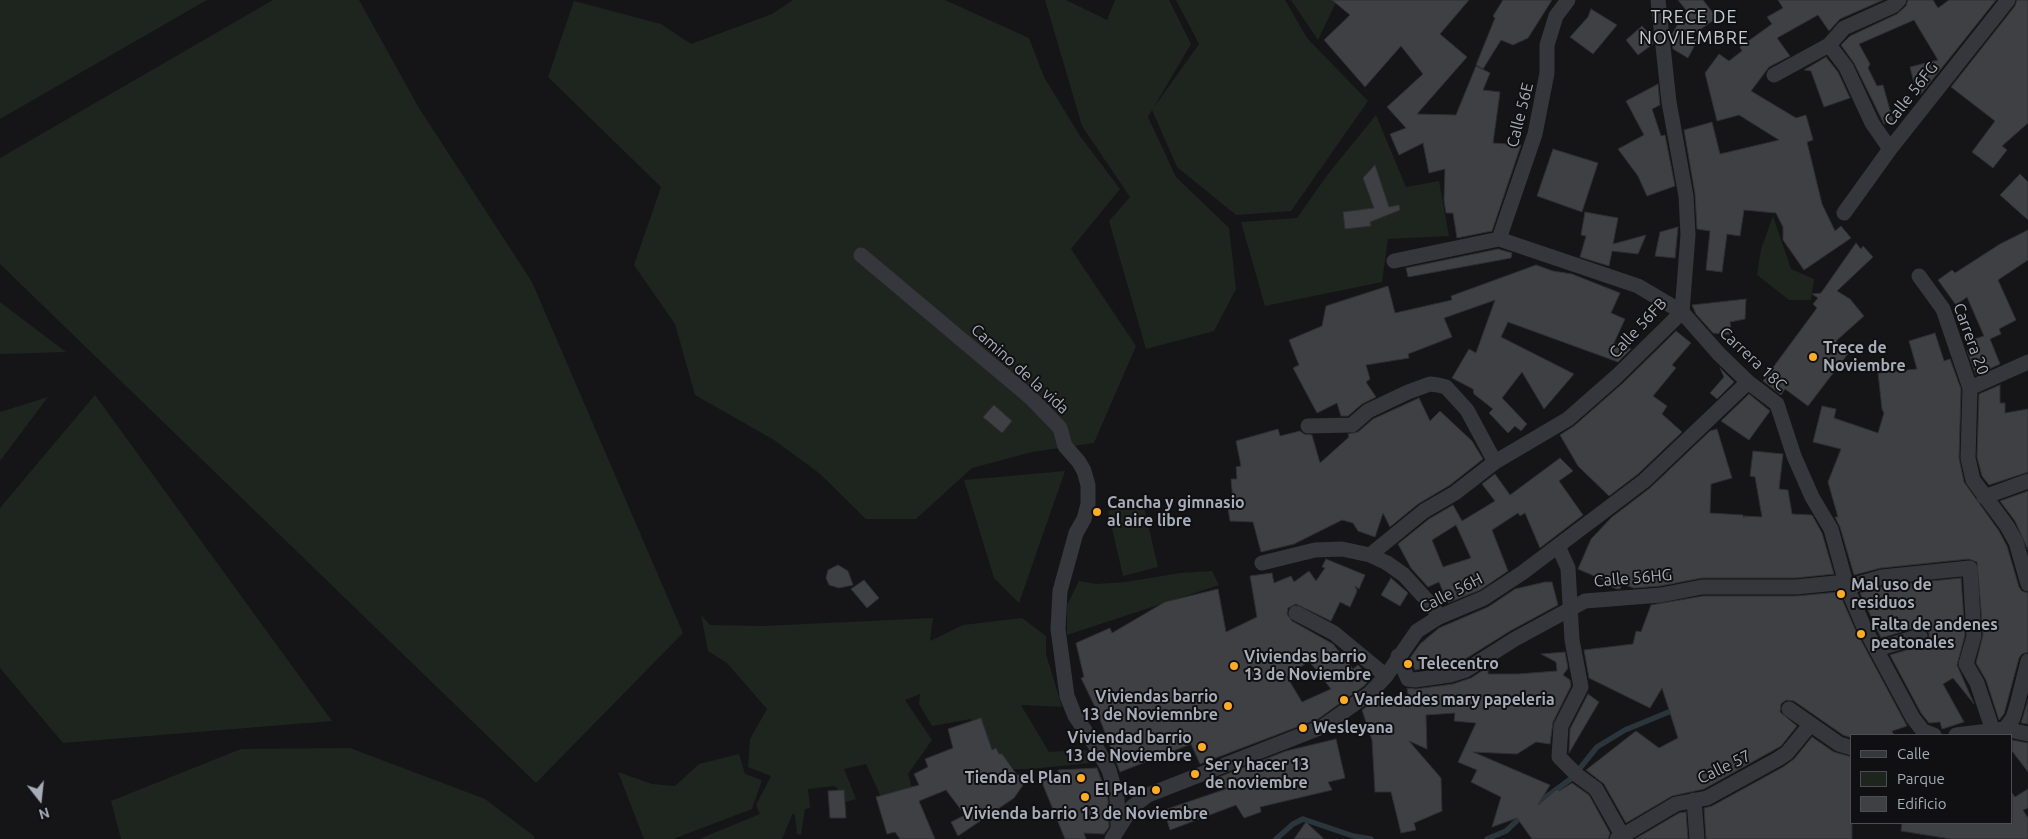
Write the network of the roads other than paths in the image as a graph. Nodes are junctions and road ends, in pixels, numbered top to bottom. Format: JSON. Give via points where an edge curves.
{"nodes":[{"id":1,"x":1568,"y":0,"type":"edge"},
{"id":2,"x":1658,"y":0,"type":"edge"},
{"id":3,"x":1899,"y":0,"type":"edge"},
{"id":4,"x":2008,"y":0,"type":"edge"},
{"id":5,"x":1829,"y":45,"type":"junction"},
{"id":6,"x":1774,"y":75,"type":"dead end"},
{"id":7,"x":1890,"y":149,"type":"junction"},
{"id":8,"x":1844,"y":213,"type":"dead end"},
{"id":9,"x":1499,"y":239,"type":"junction"},
{"id":10,"x":861,"y":255,"type":"dead end"},
{"id":11,"x":1394,"y":261,"type":"dead end"},
{"id":12,"x":1919,"y":276,"type":"dead end"},
{"id":13,"x":1682,"y":312,"type":"junction"},
{"id":14,"x":2028,"y":362,"type":"edge"},
{"id":15,"x":1748,"y":382,"type":"junction"},
{"id":16,"x":1970,"y":388,"type":"junction"},
{"id":17,"x":1308,"y":426,"type":"dead end"},
{"id":18,"x":1495,"y":462,"type":"junction"},
{"id":19,"x":2028,"y":481,"type":"edge"},
{"id":20,"x":1984,"y":497,"type":"junction"},
{"id":21,"x":1558,"y":546,"type":"junction"},
{"id":22,"x":1370,"y":555,"type":"junction"},
{"id":23,"x":1262,"y":563,"type":"dead end"},
{"id":24,"x":2028,"y":584,"type":"edge"},
{"id":25,"x":1847,"y":585,"type":"junction"},
{"id":26,"x":1572,"y":607,"type":"junction"},
{"id":27,"x":1296,"y":613,"type":"dead end"},
{"id":28,"x":1439,"y":617,"type":"junction"},
{"id":29,"x":1920,"y":636,"type":"dead end"},
{"id":30,"x":1877,"y":649,"type":"junction"},
{"id":31,"x":1398,"y":656,"type":"junction"},
{"id":32,"x":2028,"y":661,"type":"edge"},
{"id":33,"x":1386,"y":676,"type":"junction"},
{"id":34,"x":2027,"y":677,"type":"edge"},
{"id":35,"x":1789,"y":709,"type":"dead end"},
{"id":36,"x":1810,"y":724,"type":"junction"},
{"id":37,"x":1996,"y":730,"type":"junction"},
{"id":38,"x":1923,"y":734,"type":"edge"},
{"id":39,"x":1964,"y":734,"type":"edge"},
{"id":40,"x":2028,"y":734,"type":"edge"},
{"id":41,"x":1850,"y":747,"type":"edge"},
{"id":42,"x":1694,"y":800,"type":"junction"},
{"id":43,"x":1115,"y":833,"type":"edge"},
{"id":44,"x":1619,"y":837,"type":"edge"},
{"id":45,"x":1697,"y":839,"type":"edge"}],
"edges":[{"from":1,"to":9,"type":"street","name":"Calle 56E","via":[[1556,16],[1547,45],[1547,74],[1535,134]]},
{"from":2,"to":13,"type":"street","name":"Calle 56FB","via":[[1669,102],[1686,196],[1688,235]]},
{"from":3,"to":5,"type":"street","via":[[1893,6],[1844,28]]},
{"from":4,"to":7,"type":"street","name":"Calle 56FG"},
{"from":5,"to":6,"type":"street"},
{"from":5,"to":7,"type":"street","via":[[1846,67],[1872,123]]},
{"from":7,"to":8,"type":"street","name":"Calle 56FG"},
{"from":9,"to":11,"type":"street"},
{"from":9,"to":13,"type":"street","name":"Carrera 18C","via":[[1638,286]]},
{"from":10,"to":43,"type":"street","name":"Camino de la vida","via":[[1031,398],[1060,428],[1065,446],[1084,471],[1088,504],[1076,533],[1060,591],[1058,629],[1067,696],[1075,716],[1110,770],[1117,798]]},
{"from":12,"to":16,"type":"street","name":"Carrera 20","via":[[1943,309]]},
{"from":13,"to":15,"type":"street","name":"Carrera 18C"},
{"from":13,"to":18,"type":"street","name":"Calle 56FB","via":[[1568,419]]},
{"from":14,"to":16,"type":"street"},
{"from":15,"to":21,"type":"street","name":"Calle 56H","via":[[1644,481]]},
{"from":15,"to":25,"type":"street","name":"Carrera 18C","via":[[1777,404],[1794,456],[1831,529]]},
{"from":16,"to":20,"type":"street","name":"Carrera 20","via":[[1968,458],[1973,480]]},
{"from":17,"to":18,"type":"street","via":[[1352,425],[1368,411],[1408,392],[1430,384],[1438,385],[1446,388],[1467,410]]},
{"from":18,"to":22,"type":"street","name":"Calle 56FB","via":[[1455,493],[1424,511]]},
{"from":19,"to":20,"type":"street"},
{"from":20,"to":24,"type":"street","name":"Carrera 20","via":[[2016,542]]},
{"from":21,"to":26,"type":"street","via":[[1568,568]]},
{"from":21,"to":28,"type":"street","name":"Calle 56H","via":[[1484,598]]},
{"from":22,"to":23,"type":"street","via":[[1342,549],[1315,550]]},
{"from":22,"to":28,"type":"street","via":[[1404,575],[1434,607]]},
{"from":25,"to":26,"type":"street","name":"Calle 56HG","via":[[1702,587],[1662,595],[1593,599]]},
{"from":25,"to":30,"type":"street","name":"Carrera 18C"},
{"from":25,"to":37,"type":"street","name":"Calle 56HG","via":[[1882,577],[1970,568],[1974,636],[1966,664]]},
{"from":26,"to":31,"type":"street","name":"Calle 56HG","via":[[1486,658],[1450,675],[1408,679]]},
{"from":26,"to":44,"type":"street","via":[[1572,640],[1581,688],[1561,726],[1559,757],[1596,789]]},
{"from":27,"to":33,"type":"street","via":[[1334,633]]},
{"from":28,"to":31,"type":"street","name":"Calle 56H","via":[[1417,631]]},
{"from":29,"to":30,"type":"street"},
{"from":30,"to":38,"type":"street","name":"Carrera 18C"},
{"from":31,"to":33,"type":"street","name":"Calle 56H"},
{"from":32,"to":34,"type":"street"},
{"from":33,"to":43,"type":"street","name":"Calle 56H","via":[[1370,693],[1322,728],[1148,795],[1132,807]]},
{"from":34,"to":37,"type":"street","via":[[2013,718]]},
{"from":35,"to":36,"type":"street"},
{"from":36,"to":41,"type":"street","via":[[1839,744]]},
{"from":36,"to":42,"type":"street","name":"Calle 57","via":[[1778,760],[1707,798]]},
{"from":37,"to":39,"type":"street"},
{"from":37,"to":40,"type":"street"},
{"from":42,"to":44,"type":"street","name":"Calle 57","via":[[1676,804]]},
{"from":42,"to":45,"type":"street"}]}
